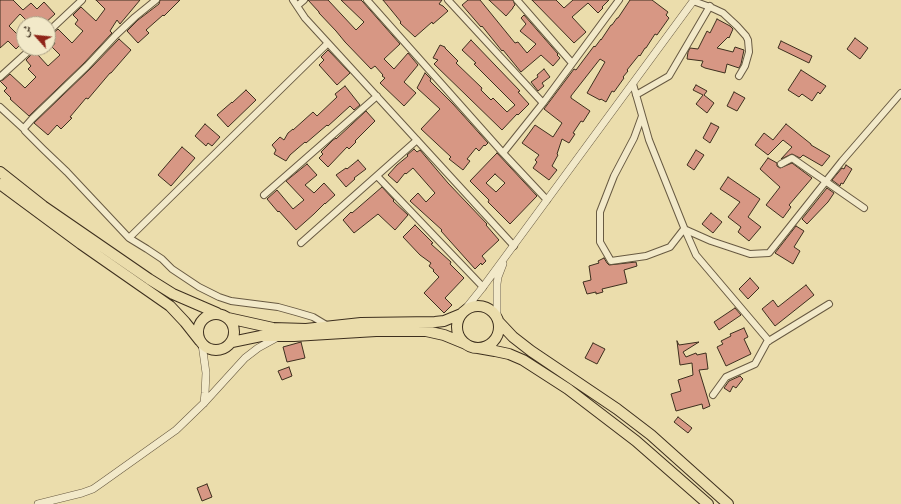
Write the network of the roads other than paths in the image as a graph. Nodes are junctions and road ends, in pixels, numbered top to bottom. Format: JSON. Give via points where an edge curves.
{"nodes":[{"id":1,"x":82,"y":0,"type":"edge"},
{"id":2,"x":156,"y":0,"type":"edge"},
{"id":3,"x":304,"y":0,"type":"edge"},
{"id":4,"x":367,"y":0,"type":"edge"},
{"id":5,"x":448,"y":0,"type":"edge"},
{"id":6,"x":517,"y":0,"type":"edge"},
{"id":7,"x":610,"y":0,"type":"edge"},
{"id":8,"x":694,"y":1,"type":"edge"},
{"id":9,"x":295,"y":3,"type":"edge"},
{"id":10,"x":617,"y":3,"type":"edge"},
{"id":11,"x":710,"y":6,"type":"junction"},
{"id":12,"x":56,"y":24,"type":"edge"},
{"id":13,"x":328,"y":42,"type":"junction"},
{"id":14,"x":23,"y":56,"type":"edge"},
{"id":15,"x":572,"y":63,"type":"junction"},
{"id":16,"x":739,"y":76,"type":"dead end"},
{"id":17,"x":0,"y":77,"type":"edge"},
{"id":18,"x":633,"y":84,"type":"junction"},
{"id":19,"x":901,"y":93,"type":"edge"},
{"id":20,"x":636,"y":95,"type":"junction"},
{"id":21,"x":377,"y":96,"type":"junction"},
{"id":22,"x":543,"y":102,"type":"junction"},
{"id":23,"x":0,"y":107,"type":"edge"},
{"id":24,"x":642,"y":116,"type":"junction"},
{"id":25,"x":24,"y":129,"type":"junction"},
{"id":26,"x":417,"y":140,"type":"junction"},
{"id":27,"x":503,"y":153,"type":"junction"},
{"id":28,"x":781,"y":164,"type":"dead end"},
{"id":29,"x":0,"y":172,"type":"edge"},
{"id":30,"x":377,"y":176,"type":"junction"},
{"id":31,"x":826,"y":182,"type":"junction"},
{"id":32,"x":0,"y":184,"type":"edge"},
{"id":33,"x":264,"y":195,"type":"dead end"},
{"id":34,"x":548,"y":200,"type":"junction"},
{"id":35,"x":864,"y":208,"type":"dead end"},
{"id":36,"x":684,"y":229,"type":"junction"},
{"id":37,"x":129,"y":238,"type":"junction"},
{"id":38,"x":301,"y":244,"type":"dead end"},
{"id":39,"x":514,"y":246,"type":"junction"},
{"id":40,"x":507,"y":254,"type":"junction"},
{"id":41,"x":483,"y":287,"type":"junction"},
{"id":42,"x":829,"y":304,"type":"dead end"},
{"id":43,"x":462,"y":313,"type":"junction"},
{"id":44,"x":217,"y":314,"type":"junction"},
{"id":45,"x":228,"y":318,"type":"junction"},
{"id":46,"x":497,"y":319,"type":"junction"},
{"id":47,"x":329,"y":327,"type":"junction"},
{"id":48,"x":281,"y":336,"type":"junction"},
{"id":49,"x":769,"y":341,"type":"junction"},
{"id":50,"x":232,"y":342,"type":"junction"},
{"id":51,"x":201,"y":343,"type":"junction"},
{"id":52,"x":466,"y":344,"type":"junction"},
{"id":53,"x":478,"y":348,"type":"junction"},
{"id":54,"x":713,"y":394,"type":"dead end"},
{"id":55,"x":204,"y":403,"type":"junction"},
{"id":56,"x":38,"y":504,"type":"edge"},
{"id":57,"x":708,"y":504,"type":"edge"},
{"id":58,"x":728,"y":504,"type":"edge"}],
"edges":[{"from":1,"to":12,"type":"street"},
{"from":2,"to":25,"type":"street","via":[[116,35]]},
{"from":3,"to":9,"type":"street"},
{"from":4,"to":27,"type":"street"},
{"from":5,"to":22,"type":"street"},
{"from":6,"to":15,"type":"street"},
{"from":7,"to":10,"type":"street"},
{"from":8,"to":11,"type":"street"},
{"from":8,"to":18,"type":"street"},
{"from":9,"to":13,"type":"street","via":[[305,18]]},
{"from":10,"to":15,"type":"street"},
{"from":11,"to":16,"type":"street","via":[[723,13],[748,40],[745,66]]},
{"from":11,"to":20,"type":"street","via":[[669,76]]},
{"from":13,"to":21,"type":"street"},
{"from":13,"to":37,"type":"street"},
{"from":14,"to":17,"type":"street"},
{"from":15,"to":22,"type":"street"},
{"from":18,"to":20,"type":"street"},
{"from":18,"to":34,"type":"street"},
{"from":19,"to":31,"type":"street"},
{"from":20,"to":24,"type":"street"},
{"from":21,"to":26,"type":"street"},
{"from":21,"to":33,"type":"street"},
{"from":22,"to":27,"type":"street"},
{"from":23,"to":25,"type":"street"},
{"from":24,"to":36,"type":"street"},
{"from":24,"to":36,"type":"street","via":[[600,212],[600,242],[611,261],[646,256],[670,247]]},
{"from":25,"to":37,"type":"street"},
{"from":26,"to":30,"type":"street"},
{"from":26,"to":39,"type":"street"},
{"from":27,"to":34,"type":"street"},
{"from":28,"to":31,"type":"street","via":[[792,158]]},
{"from":29,"to":44,"type":"highway","via":[[43,206],[149,279],[173,294]]},
{"from":30,"to":38,"type":"street"},
{"from":30,"to":41,"type":"street"},
{"from":31,"to":35,"type":"street"},
{"from":31,"to":36,"type":"street","via":[[769,253],[750,254],[710,241]]},
{"from":32,"to":51,"type":"highway","via":[[170,306]]},
{"from":34,"to":39,"type":"street"},
{"from":36,"to":49,"type":"street","via":[[696,255]]},
{"from":37,"to":47,"type":"street","via":[[147,248],[199,287],[219,297],[296,312],[313,317]]},
{"from":39,"to":40,"type":"street"},
{"from":40,"to":41,"type":"street"},
{"from":40,"to":46,"type":"street","via":[[497,284]]},
{"from":41,"to":43,"type":"street"},
{"from":42,"to":49,"type":"street"},
{"from":43,"to":46,"type":"highway","via":[[468,308],[481,306],[493,312]]},
{"from":43,"to":47,"type":"highway","via":[[435,322],[369,323]]},
{"from":43,"to":52,"type":"highway","via":[[458,319],[457,330],[458,336]]},
{"from":44,"to":45,"type":"highway"},
{"from":44,"to":51,"type":"highway","via":[[207,316],[199,325],[198,336]]},
{"from":45,"to":47,"type":"highway","via":[[283,329]]},
{"from":45,"to":50,"type":"highway","via":[[232,321],[235,332]]},
{"from":46,"to":53,"type":"highway","via":[[499,327],[495,339],[490,344]]},
{"from":46,"to":58,"type":"highway","via":[[526,348],[651,435]]},
{"from":48,"to":50,"type":"highway","via":[[261,336]]},
{"from":48,"to":52,"type":"highway","via":[[426,331]]},
{"from":48,"to":55,"type":"street","via":[[245,358]]},
{"from":49,"to":54,"type":"street","via":[[755,364],[726,377]]},
{"from":50,"to":51,"type":"highway","via":[[218,351],[206,348]]},
{"from":51,"to":55,"type":"street","via":[[206,374]]},
{"from":52,"to":53,"type":"highway"},
{"from":53,"to":57,"type":"highway","via":[[509,354],[523,360],[568,389],[636,441]]},
{"from":55,"to":56,"type":"street","via":[[168,437],[103,482],[82,492]]}]}
